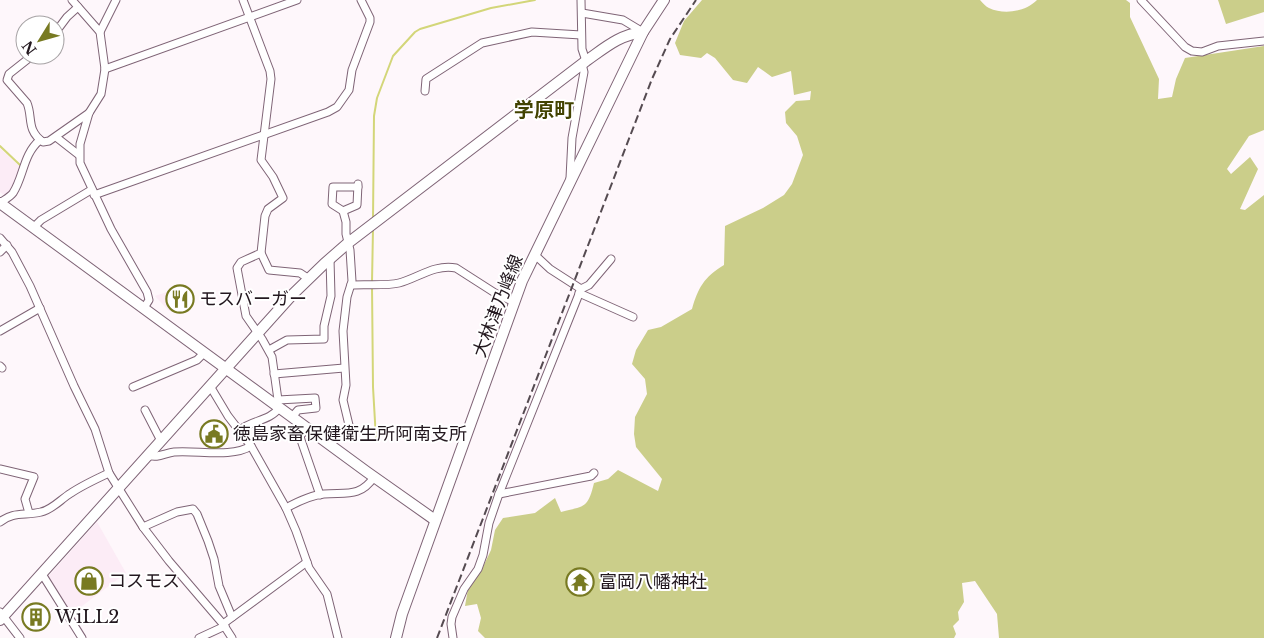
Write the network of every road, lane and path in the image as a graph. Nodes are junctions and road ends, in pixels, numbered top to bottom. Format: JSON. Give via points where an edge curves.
{"nodes":[{"id":1,"x":72,"y":0,"type":"edge"},
{"id":2,"x":116,"y":0,"type":"edge"},
{"id":3,"x":244,"y":0,"type":"edge"},
{"id":4,"x":297,"y":0,"type":"edge"},
{"id":5,"x":361,"y":0,"type":"edge"},
{"id":6,"x":581,"y":0,"type":"edge"},
{"id":7,"x":664,"y":0,"type":"edge"},
{"id":8,"x":1141,"y":0,"type":"edge"},
{"id":9,"x":78,"y":7,"type":"junction"},
{"id":10,"x":582,"y":13,"type":"junction"},
{"id":11,"x":250,"y":17,"type":"junction"},
{"id":12,"x":65,"y":20,"type":"edge"},
{"id":13,"x":100,"y":32,"type":"junction"},
{"id":14,"x":643,"y":32,"type":"junction"},
{"id":15,"x":581,"y":35,"type":"junction"},
{"id":16,"x":1264,"y":41,"type":"edge"},
{"id":17,"x":584,"y":63,"type":"junction"},
{"id":18,"x":20,"y":65,"type":"edge"},
{"id":19,"x":106,"y":68,"type":"junction"},
{"id":20,"x":425,"y":91,"type":"dead end"},
{"id":21,"x":89,"y":113,"type":"junction"},
{"id":22,"x":264,"y":136,"type":"junction"},
{"id":23,"x":56,"y":137,"type":"junction"},
{"id":24,"x":40,"y":140,"type":"junction"},
{"id":25,"x":79,"y":155,"type":"junction"},
{"id":26,"x":570,"y":184,"type":"junction"},
{"id":27,"x":93,"y":192,"type":"junction"},
{"id":28,"x":0,"y":203,"type":"edge"},
{"id":29,"x":343,"y":211,"type":"junction"},
{"id":30,"x":34,"y":227,"type":"junction"},
{"id":31,"x":0,"y":238,"type":"edge"},
{"id":32,"x":348,"y":243,"type":"junction"},
{"id":33,"x":7,"y":245,"type":"junction"},
{"id":34,"x":0,"y":252,"type":"edge"},
{"id":35,"x":261,"y":252,"type":"junction"},
{"id":36,"x":534,"y":255,"type":"junction"},
{"id":37,"x":330,"y":259,"type":"junction"},
{"id":38,"x":610,"y":259,"type":"dead end"},
{"id":39,"x":309,"y":279,"type":"junction"},
{"id":40,"x":351,"y":285,"type":"junction"},
{"id":41,"x":580,"y":291,"type":"junction"},
{"id":42,"x":514,"y":302,"type":"junction"},
{"id":43,"x":40,"y":308,"type":"junction"},
{"id":44,"x":144,"y":308,"type":"junction"},
{"id":45,"x":633,"y":317,"type":"dead end"},
{"id":46,"x":0,"y":331,"type":"edge"},
{"id":47,"x":258,"y":333,"type":"junction"},
{"id":48,"x":270,"y":350,"type":"junction"},
{"id":49,"x":204,"y":352,"type":"junction"},
{"id":50,"x":226,"y":368,"type":"junction"},
{"id":51,"x":344,"y":368,"type":"junction"},
{"id":52,"x":274,"y":374,"type":"junction"},
{"id":53,"x":210,"y":386,"type":"junction"},
{"id":54,"x":133,"y":387,"type":"dead end"},
{"id":55,"x":277,"y":404,"type":"junction"},
{"id":56,"x":145,"y":410,"type":"dead end"},
{"id":57,"x":292,"y":417,"type":"junction"},
{"id":58,"x":349,"y":425,"type":"dead end"},
{"id":59,"x":307,"y":428,"type":"junction"},
{"id":60,"x":240,"y":430,"type":"junction"},
{"id":61,"x":161,"y":441,"type":"junction"},
{"id":62,"x":251,"y":446,"type":"junction"},
{"id":63,"x":148,"y":455,"type":"junction"},
{"id":64,"x":0,"y":469,"type":"edge"},
{"id":65,"x":110,"y":473,"type":"junction"},
{"id":66,"x":594,"y":473,"type":"dead end"},
{"id":67,"x":374,"y":477,"type":"junction"},
{"id":68,"x":119,"y":488,"type":"junction"},
{"id":69,"x":500,"y":494,"type":"junction"},
{"id":70,"x":320,"y":495,"type":"junction"},
{"id":71,"x":286,"y":508,"type":"junction"},
{"id":72,"x":29,"y":513,"type":"junction"},
{"id":73,"x":435,"y":520,"type":"junction"},
{"id":74,"x":0,"y":522,"type":"edge"},
{"id":75,"x":143,"y":527,"type":"junction"},
{"id":76,"x":307,"y":562,"type":"junction"},
{"id":77,"x":42,"y":574,"type":"junction"},
{"id":78,"x":1,"y":616,"type":"edge"},
{"id":79,"x":232,"y":617,"type":"junction"},
{"id":80,"x":224,"y":625,"type":"junction"},
{"id":81,"x":20,"y":638,"type":"edge"},
{"id":82,"x":82,"y":638,"type":"edge"},
{"id":83,"x":199,"y":638,"type":"edge"},
{"id":84,"x":232,"y":638,"type":"edge"},
{"id":85,"x":338,"y":638,"type":"edge"},
{"id":86,"x":396,"y":638,"type":"edge"},
{"id":87,"x":453,"y":638,"type":"edge"}],
"edges":[{"from":1,"to":9,"type":"street"},
{"from":2,"to":13,"type":"street"},
{"from":3,"to":11,"type":"street"},
{"from":4,"to":11,"type":"street"},
{"from":5,"to":22,"type":"street","via":[[370,22],[352,70],[349,90],[337,107]]},
{"from":6,"to":10,"type":"street"},
{"from":7,"to":14,"type":"street","name":"大林津乃峰線"},
{"from":8,"to":16,"type":"street","via":[[1192,51]]},
{"from":9,"to":12,"type":"street"},
{"from":9,"to":13,"type":"street"},
{"from":10,"to":14,"type":"street","via":[[623,20]]},
{"from":10,"to":15,"type":"street"},
{"from":11,"to":19,"type":"street"},
{"from":11,"to":22,"type":"street","via":[[271,79]]},
{"from":13,"to":19,"type":"street"},
{"from":14,"to":17,"type":"street","via":[[618,38]]},
{"from":14,"to":26,"type":"street","name":"大林津乃峰線"},
{"from":15,"to":17,"type":"street"},
{"from":15,"to":20,"type":"street","via":[[532,32],[482,43],[426,79]]},
{"from":17,"to":26,"type":"street","via":[[572,138]]},
{"from":17,"to":32,"type":"street"},
{"from":18,"to":24,"type":"street","via":[[6,80],[27,103],[29,121]]},
{"from":19,"to":21,"type":"street","via":[[101,94]]},
{"from":21,"to":23,"type":"street"},
{"from":21,"to":25,"type":"street"},
{"from":22,"to":27,"type":"street"},
{"from":22,"to":35,"type":"street","via":[[262,163],[283,198],[268,209],[265,216]]},
{"from":23,"to":24,"type":"street","via":[[49,141]]},
{"from":23,"to":25,"type":"street"},
{"from":24,"to":28,"type":"street","via":[[27,158],[12,194]]},
{"from":25,"to":27,"type":"street"},
{"from":26,"to":36,"type":"street","name":"大林津乃峰線"},
{"from":27,"to":30,"type":"street"},
{"from":27,"to":44,"type":"street","via":[[122,252],[147,292],[149,300]]},
{"from":28,"to":30,"type":"street"},
{"from":29,"to":29,"type":"street","via":[[332,204],[333,187],[358,186],[357,206]]},
{"from":29,"to":32,"type":"street"},
{"from":30,"to":44,"type":"street"},
{"from":31,"to":33,"type":"street"},
{"from":32,"to":37,"type":"street"},
{"from":32,"to":40,"type":"street"},
{"from":33,"to":34,"type":"street"},
{"from":33,"to":43,"type":"street"},
{"from":35,"to":39,"type":"street","via":[[269,270],[300,273]]},
{"from":35,"to":47,"type":"street","via":[[241,262],[237,268],[246,316]]},
{"from":36,"to":41,"type":"street"},
{"from":36,"to":42,"type":"street","name":"大林津乃峰線"},
{"from":37,"to":39,"type":"street"},
{"from":37,"to":48,"type":"street","via":[[331,296],[324,339],[287,340]]},
{"from":38,"to":41,"type":"street"},
{"from":39,"to":47,"type":"street"},
{"from":40,"to":42,"type":"street","via":[[398,284],[428,271],[450,267]]},
{"from":40,"to":51,"type":"street","via":[[343,331]]},
{"from":41,"to":45,"type":"street"},
{"from":41,"to":69,"type":"street"},
{"from":42,"to":73,"type":"street","name":"大林津乃峰線"},
{"from":43,"to":46,"type":"street"},
{"from":43,"to":65,"type":"street","via":[[94,425]]},
{"from":44,"to":49,"type":"street"},
{"from":47,"to":48,"type":"street"},
{"from":47,"to":50,"type":"street"},
{"from":48,"to":52,"type":"street"},
{"from":49,"to":50,"type":"street"},
{"from":49,"to":54,"type":"street","via":[[197,360]]},
{"from":50,"to":53,"type":"street"},
{"from":50,"to":55,"type":"street"},
{"from":51,"to":52,"type":"street"},
{"from":51,"to":58,"type":"street","via":[[346,385],[343,400]]},
{"from":52,"to":55,"type":"street"},
{"from":53,"to":60,"type":"street"},
{"from":53,"to":61,"type":"street"},
{"from":55,"to":57,"type":"street"},
{"from":55,"to":57,"type":"street","via":[[314,398],[316,408],[298,410]]},
{"from":55,"to":60,"type":"street","via":[[271,416]]},
{"from":56,"to":61,"type":"street"},
{"from":57,"to":59,"type":"street"},
{"from":59,"to":67,"type":"street"},
{"from":59,"to":70,"type":"street","via":[[300,440]]},
{"from":60,"to":62,"type":"street"},
{"from":61,"to":63,"type":"street"},
{"from":62,"to":63,"type":"street","via":[[238,451]]},
{"from":62,"to":71,"type":"street"},
{"from":63,"to":68,"type":"street"},
{"from":64,"to":72,"type":"street","via":[[34,477],[25,499]]},
{"from":65,"to":68,"type":"street"},
{"from":65,"to":72,"type":"street","via":[[72,492],[48,510]]},
{"from":66,"to":69,"type":"street"},
{"from":67,"to":70,"type":"street","via":[[365,488],[347,495]]},
{"from":67,"to":73,"type":"street"},
{"from":68,"to":75,"type":"street"},
{"from":68,"to":77,"type":"street"},
{"from":69,"to":87,"type":"street","via":[[478,569],[464,589],[452,617]]},
{"from":70,"to":71,"type":"street"},
{"from":71,"to":76,"type":"street"},
{"from":72,"to":74,"type":"street","via":[[8,516]]},
{"from":73,"to":86,"type":"street","name":"大林津乃峰線"},
{"from":75,"to":79,"type":"street","via":[[177,512],[193,510],[197,514]]},
{"from":75,"to":80,"type":"street"},
{"from":76,"to":79,"type":"street"},
{"from":76,"to":85,"type":"street","via":[[327,594]]},
{"from":77,"to":78,"type":"street"},
{"from":77,"to":82,"type":"street"},
{"from":78,"to":81,"type":"street"},
{"from":79,"to":80,"type":"street"},
{"from":80,"to":83,"type":"street"},
{"from":80,"to":84,"type":"street"}]}
